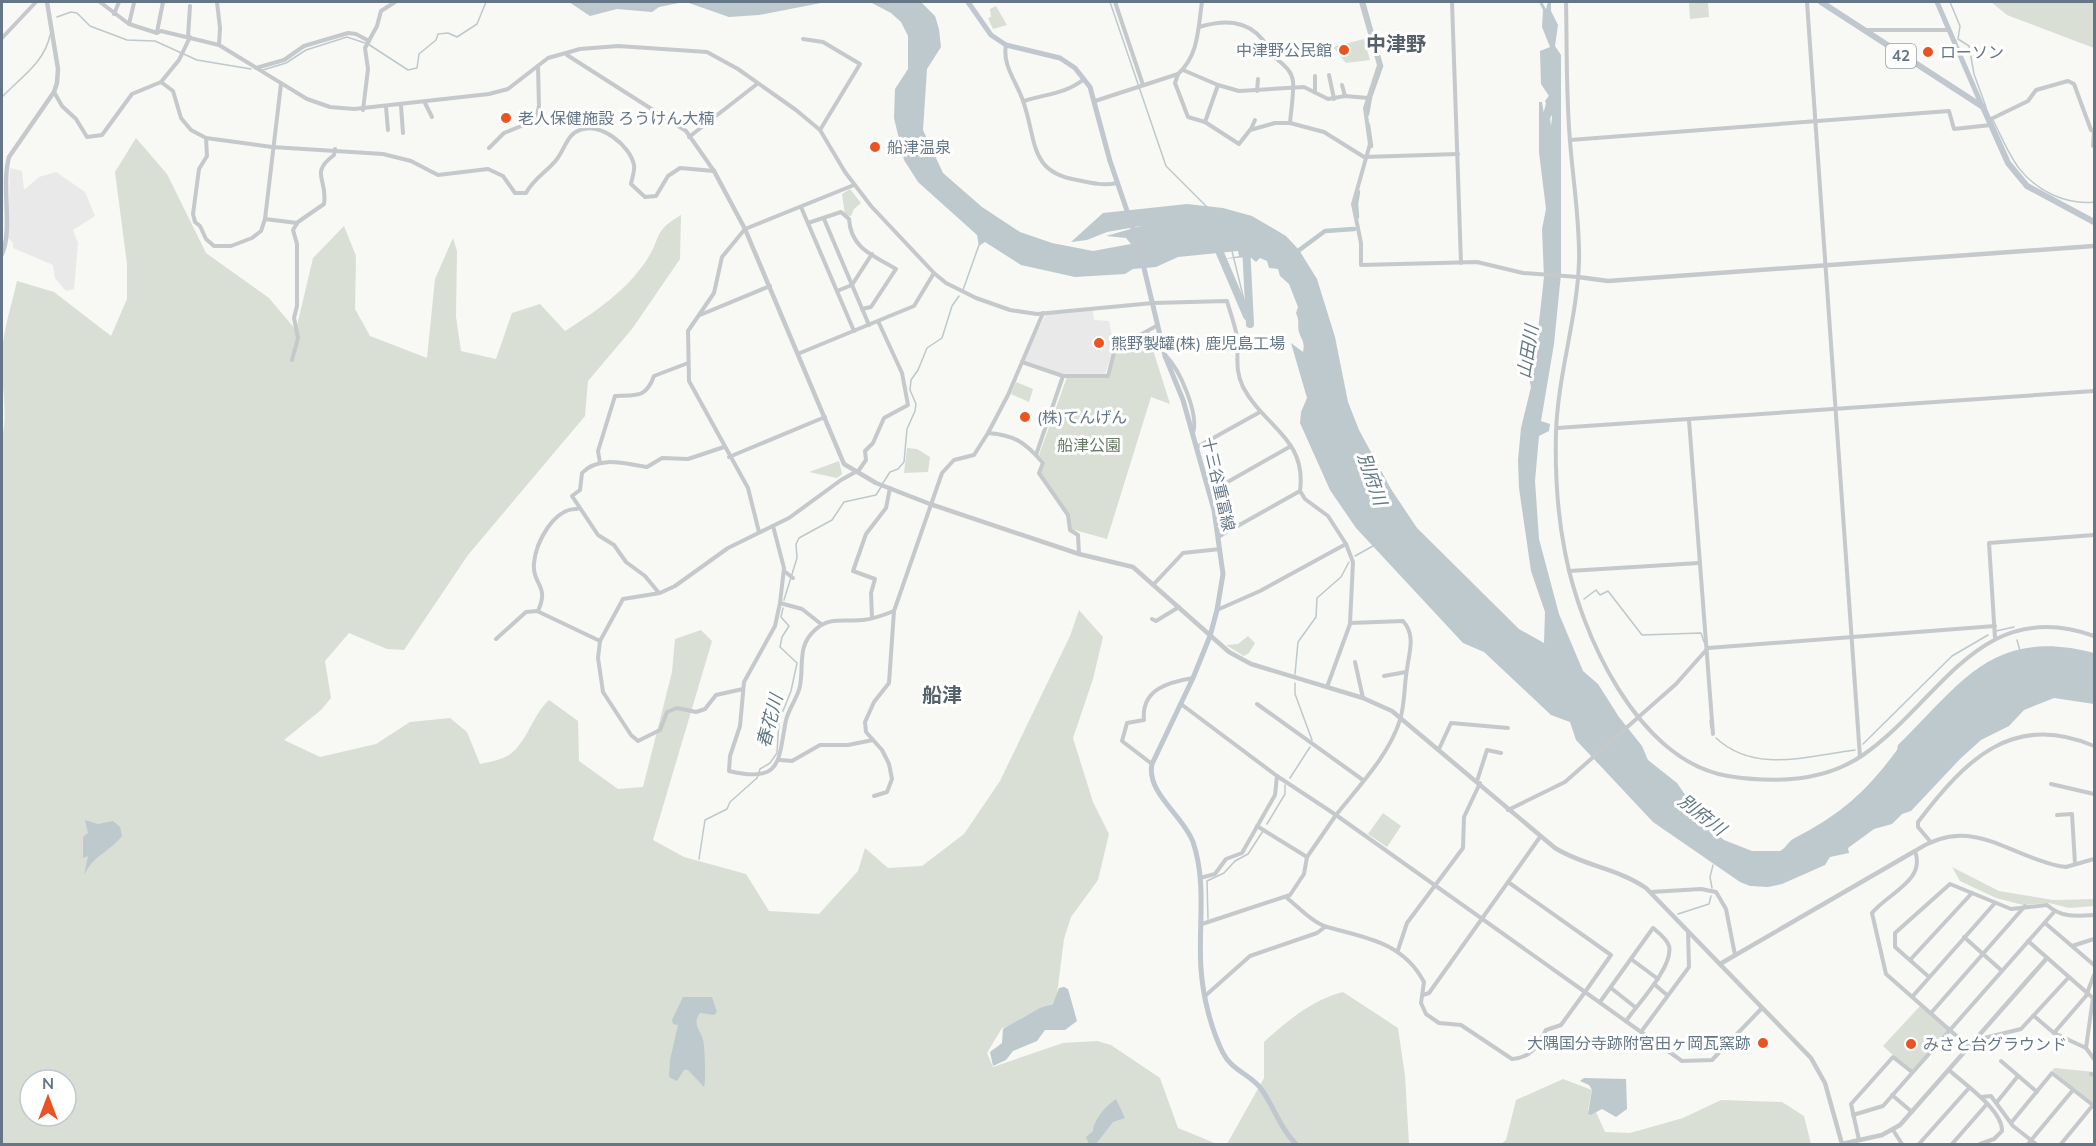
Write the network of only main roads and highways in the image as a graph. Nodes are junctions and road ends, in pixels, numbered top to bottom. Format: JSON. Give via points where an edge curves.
{"nodes":[{"id":1,"x":968,"y":2,"type":"edge"},
{"id":2,"x":1821,"y":2,"type":"edge"},
{"id":3,"x":1937,"y":2,"type":"edge"},
{"id":4,"x":1983,"y":107,"type":"junction"},
{"id":5,"x":2094,"y":222,"type":"edge"},
{"id":6,"x":1296,"y":1144,"type":"edge"}],
"edges":[{"from":1,"to":6,"type":"main road","name":"十三谷重富線","via":[[984,27],[1006,45],[1060,58],[1085,78],[1095,100],[1146,274],[1165,356],[1210,492],[1223,574],[1216,610],[1193,678],[1150,772],[1190,837],[1200,878],[1205,996],[1223,1054],[1231,1065],[1258,1084],[1281,1128]]},
{"from":2,"to":4,"type":"main road","number":"42"},
{"from":3,"to":4,"type":"main road"},
{"from":4,"to":5,"type":"main road","via":[[2008,163],[2027,186]]}]}
